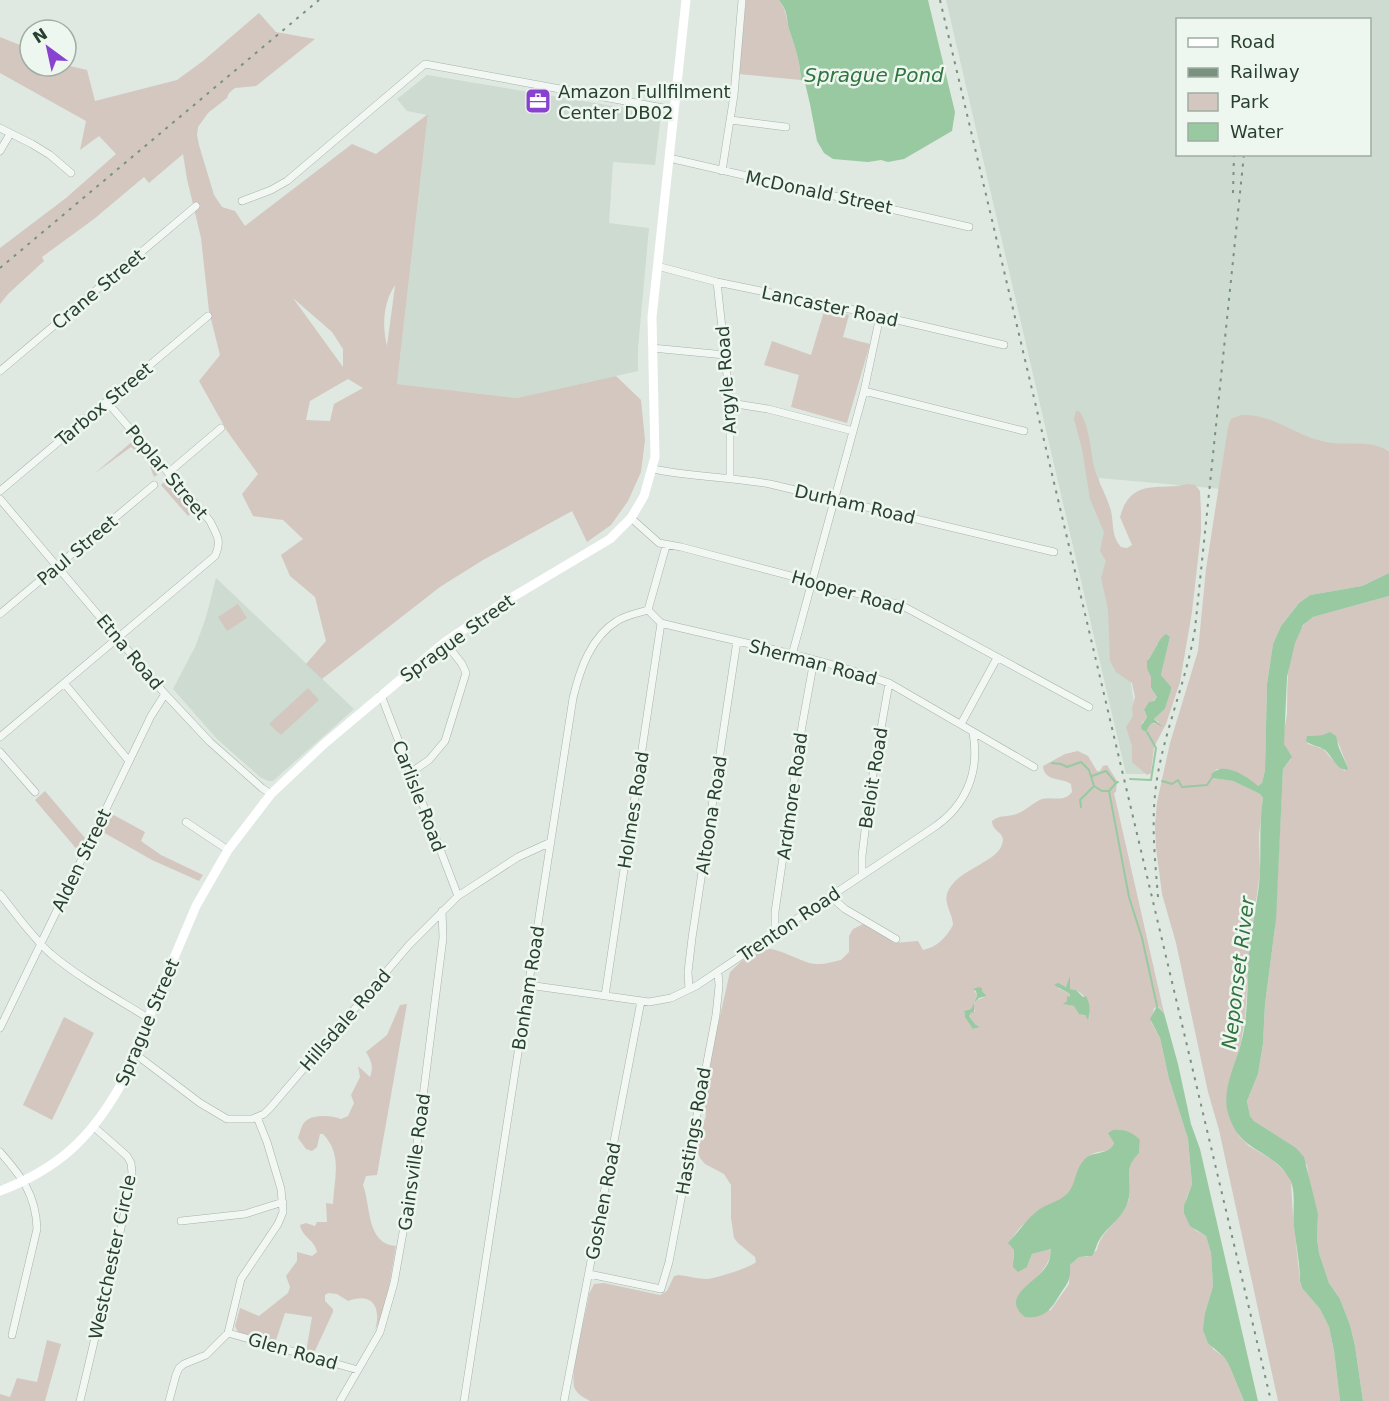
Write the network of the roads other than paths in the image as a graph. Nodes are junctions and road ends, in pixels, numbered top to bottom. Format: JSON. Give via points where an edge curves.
{"nodes":[{"id":1,"x":686,"y":0,"type":"edge"},
{"id":2,"x":742,"y":0,"type":"edge"},
{"id":3,"x":674,"y":110,"type":"junction"},
{"id":4,"x":731,"y":120,"type":"junction"},
{"id":5,"x":786,"y":127,"type":"dead end"},
{"id":6,"x":0,"y":128,"type":"edge"},
{"id":7,"x":10,"y":134,"type":"junction"},
{"id":8,"x":0,"y":151,"type":"edge"},
{"id":9,"x":669,"y":158,"type":"junction"},
{"id":10,"x":722,"y":171,"type":"junction"},
{"id":11,"x":71,"y":173,"type":"dead end"},
{"id":12,"x":242,"y":201,"type":"dead end"},
{"id":13,"x":196,"y":206,"type":"dead end"},
{"id":14,"x":969,"y":227,"type":"dead end"},
{"id":15,"x":657,"y":266,"type":"junction"},
{"id":16,"x":717,"y":282,"type":"junction"},
{"id":17,"x":208,"y":316,"type":"dead end"},
{"id":18,"x":880,"y":316,"type":"junction"},
{"id":19,"x":1004,"y":345,"type":"dead end"},
{"id":20,"x":652,"y":348,"type":"junction"},
{"id":21,"x":725,"y":355,"type":"junction"},
{"id":22,"x":0,"y":371,"type":"edge"},
{"id":23,"x":864,"y":391,"type":"junction"},
{"id":24,"x":107,"y":402,"type":"junction"},
{"id":25,"x":730,"y":403,"type":"junction"},
{"id":26,"x":222,"y":428,"type":"dead end"},
{"id":27,"x":852,"y":431,"type":"junction"},
{"id":28,"x":1024,"y":431,"type":"dead end"},
{"id":29,"x":653,"y":469,"type":"junction"},
{"id":30,"x":168,"y":473,"type":"junction"},
{"id":31,"x":730,"y":478,"type":"junction"},
{"id":32,"x":154,"y":485,"type":"dead end"},
{"id":33,"x":0,"y":491,"type":"edge"},
{"id":34,"x":0,"y":499,"type":"edge"},
{"id":35,"x":835,"y":499,"type":"junction"},
{"id":36,"x":631,"y":518,"type":"junction"},
{"id":37,"x":666,"y":546,"type":"junction"},
{"id":38,"x":1054,"y":552,"type":"dead end"},
{"id":39,"x":58,"y":566,"type":"junction"},
{"id":40,"x":813,"y":581,"type":"junction"},
{"id":41,"x":648,"y":610,"type":"junction"},
{"id":42,"x":0,"y":614,"type":"edge"},
{"id":43,"x":661,"y":623,"type":"junction"},
{"id":44,"x":118,"y":639,"type":"junction"},
{"id":45,"x":737,"y":641,"type":"junction"},
{"id":46,"x":446,"y":642,"type":"junction"},
{"id":47,"x":792,"y":655,"type":"junction"},
{"id":48,"x":997,"y":658,"type":"junction"},
{"id":49,"x":814,"y":660,"type":"junction"},
{"id":50,"x":64,"y":683,"type":"junction"},
{"id":51,"x":889,"y":683,"type":"junction"},
{"id":52,"x":165,"y":694,"type":"junction"},
{"id":53,"x":381,"y":695,"type":"junction"},
{"id":54,"x":1089,"y":707,"type":"dead end"},
{"id":55,"x":961,"y":724,"type":"junction"},
{"id":56,"x":973,"y":733,"type":"junction"},
{"id":57,"x":0,"y":737,"type":"edge"},
{"id":58,"x":0,"y":752,"type":"edge"},
{"id":59,"x":129,"y":761,"type":"junction"},
{"id":60,"x":1034,"y":767,"type":"dead end"},
{"id":61,"x":410,"y":773,"type":"junction"},
{"id":62,"x":35,"y":792,"type":"dead end"},
{"id":63,"x":271,"y":794,"type":"junction"},
{"id":64,"x":186,"y":822,"type":"dead end"},
{"id":65,"x":551,"y":842,"type":"junction"},
{"id":66,"x":228,"y":850,"type":"junction"},
{"id":67,"x":862,"y":874,"type":"junction"},
{"id":68,"x":0,"y":894,"type":"edge"},
{"id":69,"x":458,"y":896,"type":"junction"},
{"id":70,"x":830,"y":896,"type":"junction"},
{"id":71,"x":442,"y":911,"type":"junction"},
{"id":72,"x":775,"y":933,"type":"junction"},
{"id":73,"x":896,"y":939,"type":"dead end"},
{"id":74,"x":41,"y":944,"type":"junction"},
{"id":75,"x":718,"y":972,"type":"junction"},
{"id":76,"x":528,"y":985,"type":"junction"},
{"id":77,"x":689,"y":989,"type":"junction"},
{"id":78,"x":605,"y":996,"type":"junction"},
{"id":79,"x":641,"y":1001,"type":"junction"},
{"id":80,"x":148,"y":1018,"type":"junction"},
{"id":81,"x":0,"y":1028,"type":"edge"},
{"id":82,"x":134,"y":1053,"type":"junction"},
{"id":83,"x":258,"y":1117,"type":"junction"},
{"id":84,"x":94,"y":1127,"type":"junction"},
{"id":85,"x":0,"y":1152,"type":"edge"},
{"id":86,"x":25,"y":1181,"type":"junction"},
{"id":87,"x":0,"y":1191,"type":"edge"},
{"id":88,"x":283,"y":1202,"type":"junction"},
{"id":89,"x":181,"y":1221,"type":"dead end"},
{"id":90,"x":589,"y":1275,"type":"junction"},
{"id":91,"x":228,"y":1333,"type":"junction"},
{"id":92,"x":12,"y":1335,"type":"dead end"},
{"id":93,"x":358,"y":1370,"type":"junction"},
{"id":94,"x":80,"y":1401,"type":"edge"},
{"id":95,"x":169,"y":1401,"type":"edge"},
{"id":96,"x":340,"y":1401,"type":"edge"},
{"id":97,"x":464,"y":1401,"type":"edge"},
{"id":98,"x":564,"y":1401,"type":"edge"}],
"edges":[{"from":1,"to":3,"type":"main road","name":"Sprague Street"},
{"from":2,"to":4,"type":"street"},
{"from":3,"to":9,"type":"main road","name":"Sprague Street"},
{"from":3,"to":12,"type":"street","via":[[425,64],[287,181]]},
{"from":4,"to":5,"type":"street"},
{"from":4,"to":10,"type":"street"},
{"from":6,"to":7,"type":"street"},
{"from":7,"to":8,"type":"street"},
{"from":7,"to":11,"type":"street","via":[[41,149]]},
{"from":9,"to":10,"type":"street","name":"McDonald Street"},
{"from":9,"to":15,"type":"main road","name":"Sprague Street"},
{"from":10,"to":14,"type":"street","name":"McDonald Street"},
{"from":13,"to":22,"type":"street","name":"Crane Street"},
{"from":15,"to":16,"type":"street","name":"Lancaster Road"},
{"from":15,"to":20,"type":"main road","name":"Sprague Street"},
{"from":16,"to":18,"type":"street","name":"Lancaster Road"},
{"from":16,"to":21,"type":"street","name":"Argyle Road"},
{"from":17,"to":24,"type":"street","name":"Tarbox Street"},
{"from":18,"to":19,"type":"street","name":"Lancaster Road"},
{"from":18,"to":23,"type":"street"},
{"from":20,"to":21,"type":"street"},
{"from":20,"to":29,"type":"main road","name":"Sprague Street"},
{"from":21,"to":25,"type":"street","name":"Argyle Road"},
{"from":23,"to":27,"type":"street"},
{"from":23,"to":28,"type":"street"},
{"from":24,"to":30,"type":"street","name":"Poplar Street"},
{"from":24,"to":33,"type":"street","name":"Tarbox Street"},
{"from":25,"to":27,"type":"street"},
{"from":25,"to":31,"type":"street","name":"Argyle Road"},
{"from":26,"to":30,"type":"street"},
{"from":27,"to":35,"type":"street"},
{"from":29,"to":31,"type":"street","name":"Durham Road"},
{"from":29,"to":36,"type":"main road","name":"Sprague Street","via":[[645,496]]},
{"from":30,"to":44,"type":"street","name":"Poplar Street","via":[[210,521],[220,545],[215,556]]},
{"from":31,"to":35,"type":"street","name":"Durham Road"},
{"from":32,"to":39,"type":"street","name":"Paul Street"},
{"from":34,"to":39,"type":"street","name":"Etna Road"},
{"from":35,"to":38,"type":"street","name":"Durham Road"},
{"from":35,"to":40,"type":"street"},
{"from":36,"to":37,"type":"street","name":"Hooper Road"},
{"from":36,"to":46,"type":"main road","name":"Sprague Street","via":[[599,547],[501,604]]},
{"from":37,"to":40,"type":"street","name":"Hooper Road"},
{"from":37,"to":41,"type":"street"},
{"from":39,"to":42,"type":"street","name":"Paul Street"},
{"from":39,"to":44,"type":"street","name":"Etna Road"},
{"from":40,"to":47,"type":"street"},
{"from":40,"to":48,"type":"street","name":"Hooper Road","via":[[901,605]]},
{"from":41,"to":43,"type":"street"},
{"from":41,"to":65,"type":"street","name":"Bonham Road","via":[[612,625],[586,657],[573,698]]},
{"from":43,"to":45,"type":"street","name":"Sherman Road"},
{"from":43,"to":78,"type":"street","name":"Holmes Road"},
{"from":44,"to":50,"type":"street"},
{"from":44,"to":52,"type":"street","name":"Etna Road"},
{"from":45,"to":47,"type":"street","name":"Sherman Road"},
{"from":45,"to":77,"type":"street","name":"Altoona Road","via":[[692,938]]},
{"from":46,"to":53,"type":"main road","name":"Sprague Street"},
{"from":46,"to":61,"type":"street","via":[[466,673],[445,741],[429,760]]},
{"from":47,"to":49,"type":"street","name":"Sherman Road"},
{"from":48,"to":54,"type":"street","name":"Hooper Road"},
{"from":48,"to":55,"type":"street"},
{"from":49,"to":51,"type":"street","name":"Sherman Road"},
{"from":49,"to":72,"type":"street","name":"Ardmore Road"},
{"from":50,"to":57,"type":"street"},
{"from":50,"to":59,"type":"street"},
{"from":51,"to":55,"type":"street","name":"Sherman Road"},
{"from":51,"to":67,"type":"street","name":"Beloit Road","via":[[869,797]]},
{"from":52,"to":59,"type":"street","name":"Alden Street"},
{"from":52,"to":63,"type":"street","name":"Etna Road","via":[[210,742]]},
{"from":53,"to":61,"type":"street","name":"Carlisle Road"},
{"from":53,"to":63,"type":"main road","name":"Sprague Street"},
{"from":55,"to":56,"type":"street","name":"Sherman Road"},
{"from":56,"to":60,"type":"street","name":"Sherman Road"},
{"from":56,"to":67,"type":"street","name":"Trenton Road","via":[[973,770],[960,804],[937,825]]},
{"from":58,"to":62,"type":"street"},
{"from":59,"to":74,"type":"street","name":"Alden Street"},
{"from":61,"to":69,"type":"street","name":"Carlisle Road"},
{"from":63,"to":66,"type":"main road","name":"Sprague Street"},
{"from":64,"to":66,"type":"street"},
{"from":65,"to":69,"type":"street","name":"Hillsdale Road","via":[[518,857]]},
{"from":65,"to":76,"type":"street","name":"Bonham Road"},
{"from":66,"to":80,"type":"main road","name":"Sprague Street","via":[[196,906]]},
{"from":67,"to":70,"type":"street","name":"Trenton Road"},
{"from":68,"to":74,"type":"street"},
{"from":69,"to":71,"type":"street","name":"Hillsdale Road"},
{"from":70,"to":72,"type":"street","name":"Trenton Road"},
{"from":70,"to":73,"type":"street"},
{"from":71,"to":83,"type":"street","name":"Hillsdale Road"},
{"from":71,"to":93,"type":"street","name":"Gainsville Road","via":[[443,938],[399,1261],[380,1332]]},
{"from":72,"to":75,"type":"street","name":"Trenton Road"},
{"from":74,"to":80,"type":"street","via":[[73,971]]},
{"from":74,"to":81,"type":"street","name":"Alden Street"},
{"from":75,"to":77,"type":"street","name":"Trenton Road"},
{"from":75,"to":90,"type":"street","name":"Hastings Road","via":[[715,1023],[661,1289]]},
{"from":76,"to":78,"type":"street","name":"Trenton Road"},
{"from":76,"to":97,"type":"street","name":"Bonham Road"},
{"from":77,"to":79,"type":"street","name":"Trenton Road","via":[[667,999]]},
{"from":78,"to":79,"type":"street","name":"Trenton Road"},
{"from":79,"to":90,"type":"street","name":"Goshen Road"},
{"from":80,"to":82,"type":"main road","name":"Sprague Street"},
{"from":82,"to":83,"type":"street","via":[[219,1115],[239,1120]]},
{"from":82,"to":84,"type":"main road","name":"Sprague Street","via":[[119,1088]]},
{"from":83,"to":88,"type":"street"},
{"from":84,"to":86,"type":"main road","name":"Sprague Street","via":[[54,1164]]},
{"from":84,"to":94,"type":"street","name":"Westchester Circle","via":[[127,1155],[132,1173]]},
{"from":85,"to":86,"type":"street"},
{"from":86,"to":87,"type":"main road","name":"Sprague Street"},
{"from":86,"to":92,"type":"street","via":[[37,1215],[37,1228]]},
{"from":88,"to":89,"type":"street","via":[[245,1214]]},
{"from":88,"to":91,"type":"street","via":[[278,1224],[241,1279]]},
{"from":90,"to":98,"type":"street","name":"Goshen Road"},
{"from":91,"to":93,"type":"street","name":"Glen Road"},
{"from":91,"to":95,"type":"street","via":[[206,1355],[180,1368]]},
{"from":93,"to":96,"type":"street","name":"Gainsville Road"}]}
